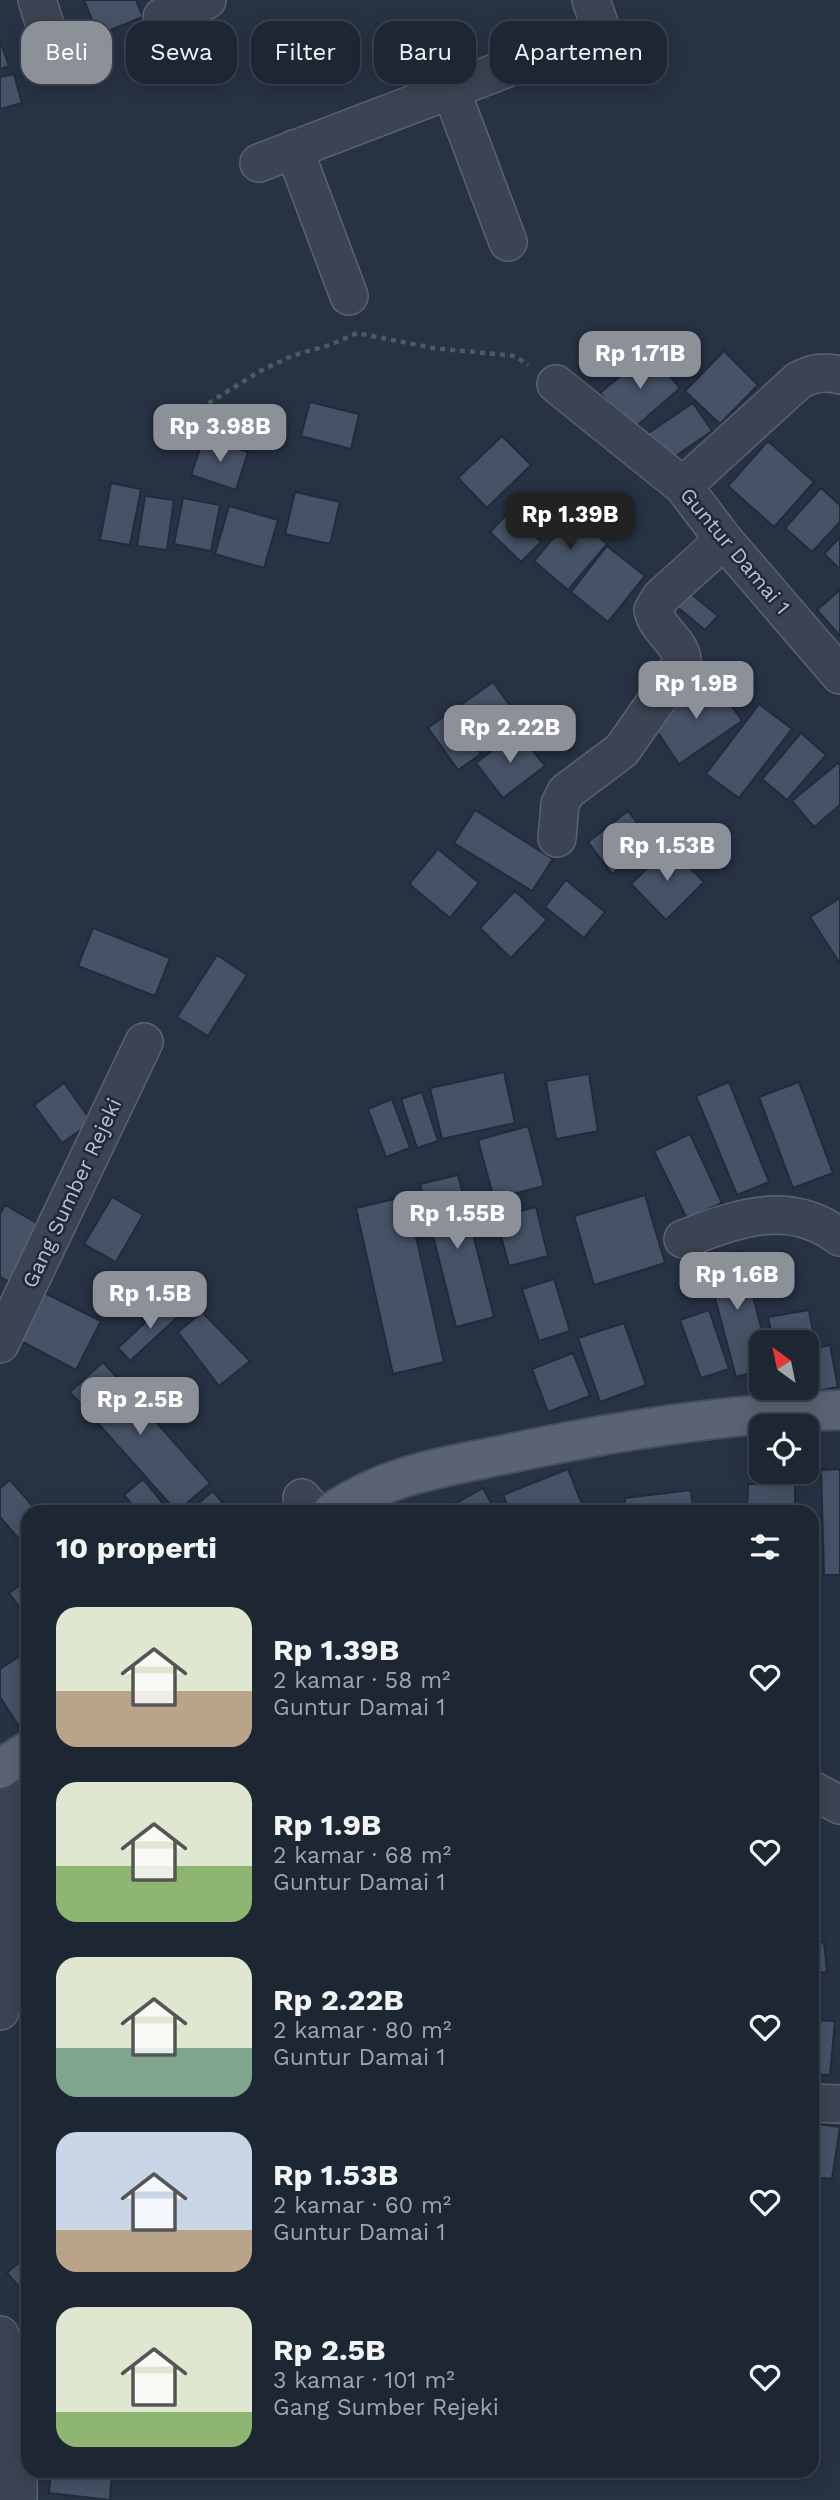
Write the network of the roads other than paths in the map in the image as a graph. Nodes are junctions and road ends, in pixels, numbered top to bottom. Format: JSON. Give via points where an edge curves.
{"nodes":[{"id":1,"x":37,"y":0,"type":"edge"},
{"id":2,"x":207,"y":0,"type":"edge"},
{"id":3,"x":590,"y":0,"type":"edge"},
{"id":4,"x":162,"y":16,"type":"dead end"},
{"id":5,"x":44,"y":21,"type":"edge"},
{"id":6,"x":451,"y":90,"type":"junction"},
{"id":7,"x":294,"y":149,"type":"junction"},
{"id":8,"x":259,"y":163,"type":"dead end"},
{"id":9,"x":508,"y":242,"type":"dead end"},
{"id":10,"x":349,"y":296,"type":"dead end"},
{"id":11,"x":840,"y":375,"type":"edge"},
{"id":12,"x":556,"y":384,"type":"road end"},
{"id":13,"x":682,"y":486,"type":"junction"},
{"id":14,"x":724,"y":540,"type":"junction"},
{"id":15,"x":840,"y":675,"type":"edge"},
{"id":16,"x":557,"y":838,"type":"dead end"},
{"id":17,"x":144,"y":1042,"type":"dead end"},
{"id":18,"x":840,"y":1237,"type":"edge"},
{"id":19,"x":683,"y":1239,"type":"dead end"},
{"id":20,"x":0,"y":1344,"type":"edge"},
{"id":21,"x":840,"y":1410,"type":"edge"},
{"id":22,"x":324,"y":1505,"type":"edge"},
{"id":23,"x":21,"y":1756,"type":"edge"},
{"id":24,"x":0,"y":1769,"type":"edge"},
{"id":25,"x":0,"y":1786,"type":"edge"},
{"id":26,"x":0,"y":2011,"type":"edge"},
{"id":27,"x":819,"y":2103,"type":"edge"},
{"id":28,"x":840,"y":2104,"type":"edge"},
{"id":29,"x":11,"y":2351,"type":"edge"},
{"id":30,"x":18,"y":2500,"type":"edge"}],
"edges":[{"from":1,"to":5,"type":"street"},
{"from":2,"to":4,"type":"street"},
{"from":3,"to":6,"type":"street","via":[[602,32]]},
{"from":6,"to":7,"type":"street"},
{"from":6,"to":9,"type":"street"},
{"from":7,"to":8,"type":"street"},
{"from":7,"to":10,"type":"street"},
{"from":11,"to":13,"type":"street","via":[[826,372],[799,380]]},
{"from":12,"to":13,"type":"street","name":"Guntur Damai 1"},
{"from":13,"to":14,"type":"street","name":"Guntur Damai 1"},
{"from":14,"to":15,"type":"street","name":"Guntur Damai 1"},
{"from":14,"to":16,"type":"street","via":[[661,597],[653,610],[655,620],[680,652],[682,664],[622,750],[566,792],[560,804]]},
{"from":17,"to":20,"type":"street","name":"Gang Sumber Rejeki"},
{"from":18,"to":19,"type":"street","via":[[809,1219],[764,1215]]},
{"from":21,"to":22,"type":"main road","via":[[790,1411],[553,1444],[394,1479]]},
{"from":23,"to":24,"type":"main road"},
{"from":25,"to":26,"type":"street","via":[[12,1892],[10,1958]]},
{"from":27,"to":28,"type":"street"},
{"from":29,"to":30,"type":"street"}]}
